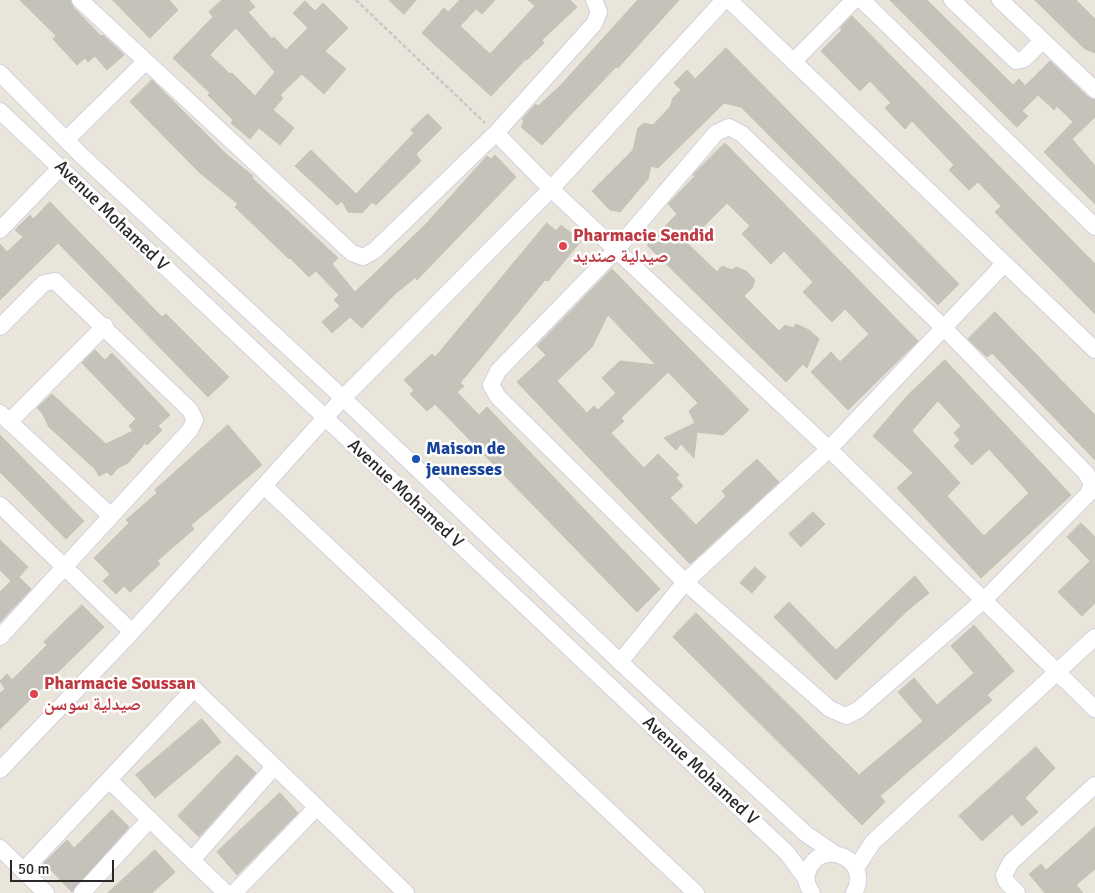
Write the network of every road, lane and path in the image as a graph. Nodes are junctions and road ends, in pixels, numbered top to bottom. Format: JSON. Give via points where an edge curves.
{"nodes":[{"id":1,"x":80,"y":0,"type":"edge"},
{"id":2,"x":356,"y":0,"type":"edge"},
{"id":3,"x":594,"y":0,"type":"edge"},
{"id":4,"x":724,"y":0,"type":"edge"},
{"id":5,"x":729,"y":0,"type":"edge"},
{"id":6,"x":854,"y":0,"type":"edge"},
{"id":7,"x":862,"y":0,"type":"edge"},
{"id":8,"x":952,"y":0,"type":"edge"},
{"id":9,"x":1000,"y":0,"type":"edge"},
{"id":10,"x":1042,"y":41,"type":"junction"},
{"id":11,"x":794,"y":61,"type":"junction"},
{"id":12,"x":145,"y":62,"type":"junction"},
{"id":13,"x":0,"y":73,"type":"edge"},
{"id":14,"x":1095,"y":90,"type":"edge"},
{"id":15,"x":0,"y":111,"type":"edge"},
{"id":16,"x":496,"y":133,"type":"junction"},
{"id":17,"x":67,"y":139,"type":"junction"},
{"id":18,"x":60,"y":168,"type":"junction"},
{"id":19,"x":551,"y":190,"type":"junction"},
{"id":20,"x":1095,"y":226,"type":"edge"},
{"id":21,"x":0,"y":230,"type":"edge"},
{"id":22,"x":616,"y":250,"type":"junction"},
{"id":23,"x":1004,"y":264,"type":"junction"},
{"id":24,"x":104,"y":326,"type":"junction"},
{"id":25,"x":0,"y":327,"type":"edge"},
{"id":26,"x":944,"y":328,"type":"junction"},
{"id":27,"x":1095,"y":350,"type":"edge"},
{"id":28,"x":343,"y":398,"type":"junction"},
{"id":29,"x":5,"y":417,"type":"edge"},
{"id":30,"x":325,"y":419,"type":"junction"},
{"id":31,"x":829,"y":449,"type":"junction"},
{"id":32,"x":264,"y":486,"type":"junction"},
{"id":33,"x":0,"y":506,"type":"edge"},
{"id":34,"x":111,"y":516,"type":"junction"},
{"id":35,"x":65,"y":566,"type":"junction"},
{"id":36,"x":685,"y":582,"type":"junction"},
{"id":37,"x":985,"y":600,"type":"junction"},
{"id":38,"x":132,"y":632,"type":"junction"},
{"id":39,"x":0,"y":637,"type":"edge"},
{"id":40,"x":1095,"y":637,"type":"edge"},
{"id":41,"x":620,"y":662,"type":"junction"},
{"id":42,"x":1058,"y":672,"type":"junction"},
{"id":43,"x":1095,"y":709,"type":"edge"},
{"id":44,"x":274,"y":767,"type":"junction"},
{"id":45,"x":0,"y":770,"type":"edge"},
{"id":46,"x":109,"y":780,"type":"junction"},
{"id":47,"x":1095,"y":785,"type":"edge"},
{"id":48,"x":317,"y":808,"type":"junction"},
{"id":49,"x":150,"y":819,"type":"junction"},
{"id":50,"x":873,"y":842,"type":"junction"},
{"id":51,"x":0,"y":848,"type":"edge"},
{"id":52,"x":839,"y":854,"type":"junction"},
{"id":53,"x":192,"y":860,"type":"junction"},
{"id":54,"x":22,"y":871,"type":"junction"},
{"id":55,"x":857,"y":872,"type":"junction"},
{"id":56,"x":809,"y":889,"type":"edge"},
{"id":57,"x":46,"y":893,"type":"edge"},
{"id":58,"x":82,"y":893,"type":"edge"},
{"id":59,"x":226,"y":893,"type":"edge"},
{"id":60,"x":234,"y":893,"type":"edge"},
{"id":61,"x":406,"y":893,"type":"edge"},
{"id":62,"x":696,"y":893,"type":"edge"},
{"id":63,"x":854,"y":893,"type":"edge"},
{"id":64,"x":867,"y":893,"type":"edge"},
{"id":65,"x":1018,"y":893,"type":"edge"}],
"edges":[{"from":1,"to":12,"type":"street"},
{"from":2,"to":16,"type":"path"},
{"from":3,"to":16,"type":"street","via":[[600,12],[594,24]]},
{"from":4,"to":19,"type":"street"},
{"from":5,"to":11,"type":"street"},
{"from":6,"to":11,"type":"street"},
{"from":7,"to":20,"type":"street"},
{"from":8,"to":10,"type":"street","via":[[1016,61],[1024,59]]},
{"from":9,"to":10,"type":"street"},
{"from":10,"to":14,"type":"street"},
{"from":11,"to":23,"type":"street"},
{"from":12,"to":16,"type":"street","via":[[357,256],[363,257],[374,251]]},
{"from":12,"to":17,"type":"street"},
{"from":13,"to":17,"type":"street","name":"Avenue Mohamed V"},
{"from":15,"to":18,"type":"street","name":"Avenue Mohamed V"},
{"from":16,"to":19,"type":"street"},
{"from":17,"to":28,"type":"street","name":"Avenue Mohamed V"},
{"from":18,"to":21,"type":"street"},
{"from":18,"to":30,"type":"street","name":"Avenue Mohamed V"},
{"from":19,"to":22,"type":"street"},
{"from":19,"to":28,"type":"street"},
{"from":22,"to":26,"type":"street","via":[[716,133],[729,127],[742,134]]},
{"from":22,"to":31,"type":"street"},
{"from":22,"to":36,"type":"street","via":[[498,371],[491,385],[498,398]]},
{"from":23,"to":26,"type":"street"},
{"from":23,"to":27,"type":"street"},
{"from":24,"to":25,"type":"street","via":[[52,280],[44,283]]},
{"from":24,"to":29,"type":"street"},
{"from":24,"to":34,"type":"street","via":[[190,410],[194,420],[190,430]]},
{"from":26,"to":31,"type":"street"},
{"from":26,"to":37,"type":"street","via":[[1086,473],[1092,484],[1088,494]]},
{"from":28,"to":30,"type":"street"},
{"from":28,"to":41,"type":"street","name":"Avenue Mohamed V"},
{"from":29,"to":34,"type":"street"},
{"from":30,"to":32,"type":"street"},
{"from":30,"to":56,"type":"street","name":"Avenue Mohamed V","via":[[787,853]]},
{"from":31,"to":36,"type":"street"},
{"from":31,"to":37,"type":"street"},
{"from":32,"to":38,"type":"street"},
{"from":32,"to":62,"type":"street"},
{"from":33,"to":35,"type":"street"},
{"from":34,"to":35,"type":"street"},
{"from":35,"to":38,"type":"street"},
{"from":35,"to":39,"type":"street"},
{"from":36,"to":37,"type":"street","via":[[830,709],[846,716],[858,710]]},
{"from":36,"to":41,"type":"street"},
{"from":37,"to":42,"type":"street"},
{"from":38,"to":45,"type":"street"},
{"from":40,"to":42,"type":"street"},
{"from":41,"to":52,"type":"street","name":"Avenue Mohamed V","via":[[806,834]]},
{"from":42,"to":43,"type":"street"},
{"from":42,"to":50,"type":"street"},
{"from":44,"to":46,"type":"street","via":[[194,690]]},
{"from":44,"to":48,"type":"street"},
{"from":44,"to":53,"type":"street"},
{"from":46,"to":49,"type":"street"},
{"from":46,"to":54,"type":"street"},
{"from":47,"to":65,"type":"street","via":[[1011,862],[1004,875]]},
{"from":48,"to":60,"type":"street"},
{"from":48,"to":61,"type":"street"},
{"from":49,"to":53,"type":"street"},
{"from":49,"to":58,"type":"street"},
{"from":50,"to":52,"type":"street"},
{"from":50,"to":55,"type":"street"},
{"from":51,"to":54,"type":"street"},
{"from":52,"to":55,"type":"street","name":"Avenue Mohamed V"},
{"from":52,"to":56,"type":"street","via":[[817,858],[811,864]]},
{"from":53,"to":59,"type":"street"},
{"from":54,"to":57,"type":"street"},
{"from":55,"to":63,"type":"street"},
{"from":55,"to":64,"type":"street"}]}
